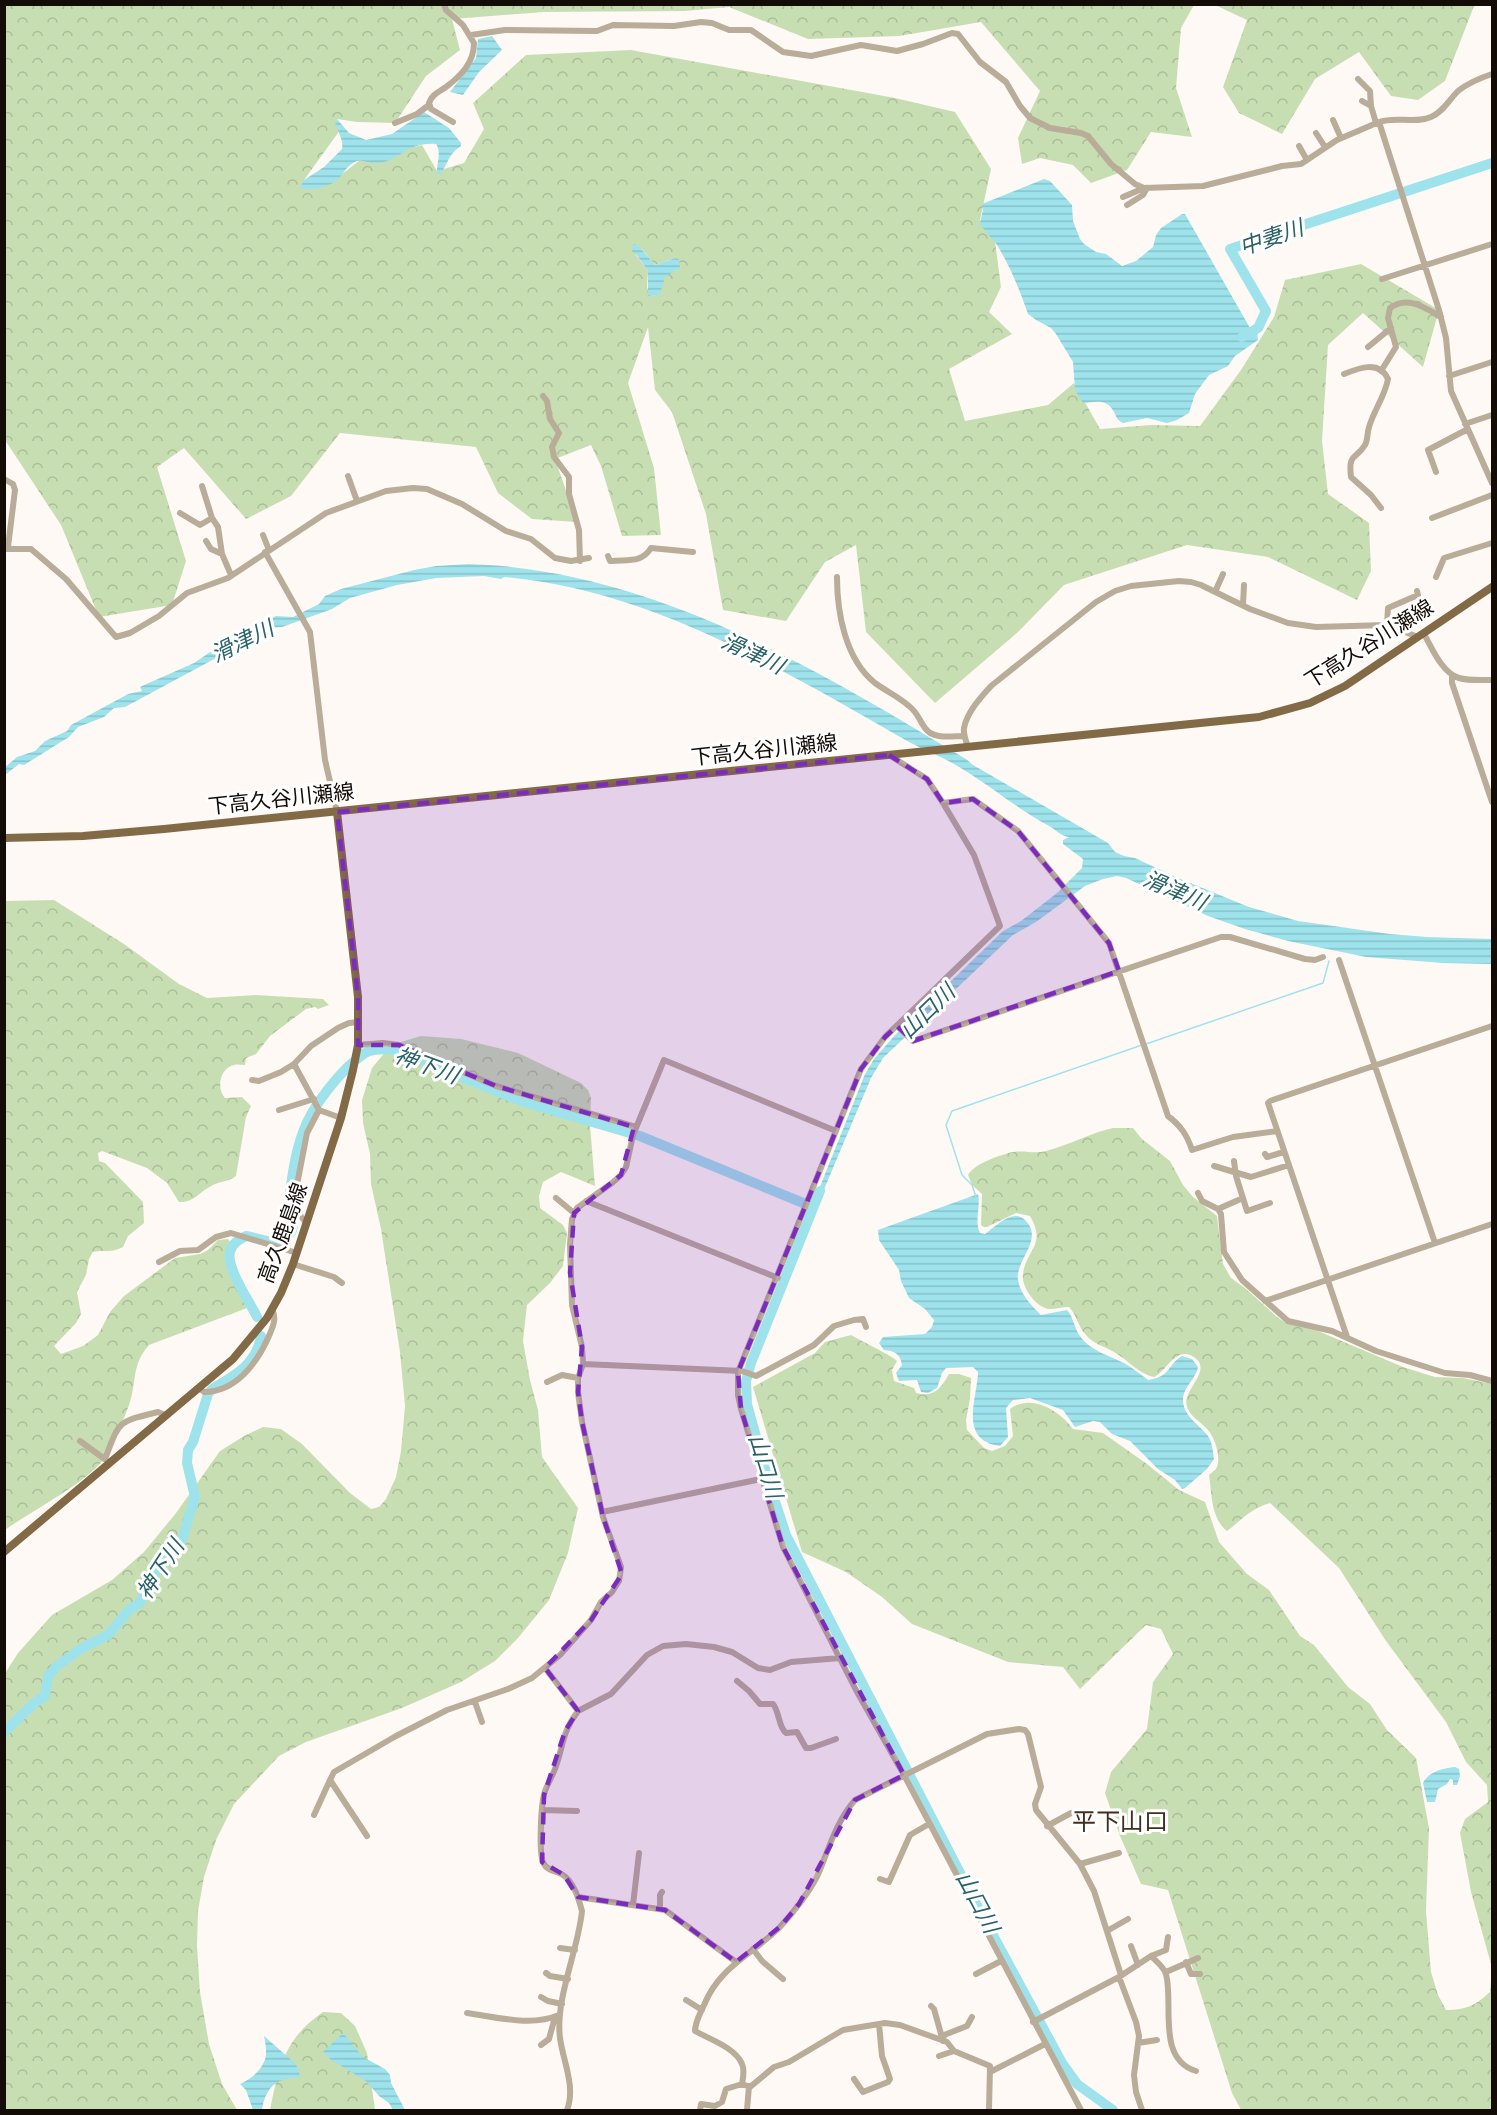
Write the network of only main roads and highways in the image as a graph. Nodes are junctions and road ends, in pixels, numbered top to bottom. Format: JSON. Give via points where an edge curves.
{"nodes":[{"id":1,"x":1492,"y":587,"type":"edge"},
{"id":2,"x":337,"y":812,"type":"junction"},
{"id":3,"x":4,"y":838,"type":"edge"},
{"id":4,"x":4,"y":1552,"type":"edge"}],
"edges":[{"from":1,"to":2,"type":"main road","name":"下高久谷川瀬線","via":[[1345,686],[1278,713],[1223,722]]},
{"from":2,"to":3,"type":"main road","name":"下高久谷川瀬線","via":[[83,836]]},
{"from":2,"to":4,"type":"main road","name":"高久鹿島線","via":[[359,1022],[357,1049],[342,1118],[294,1264],[257,1332],[203,1390],[107,1461]]}]}
